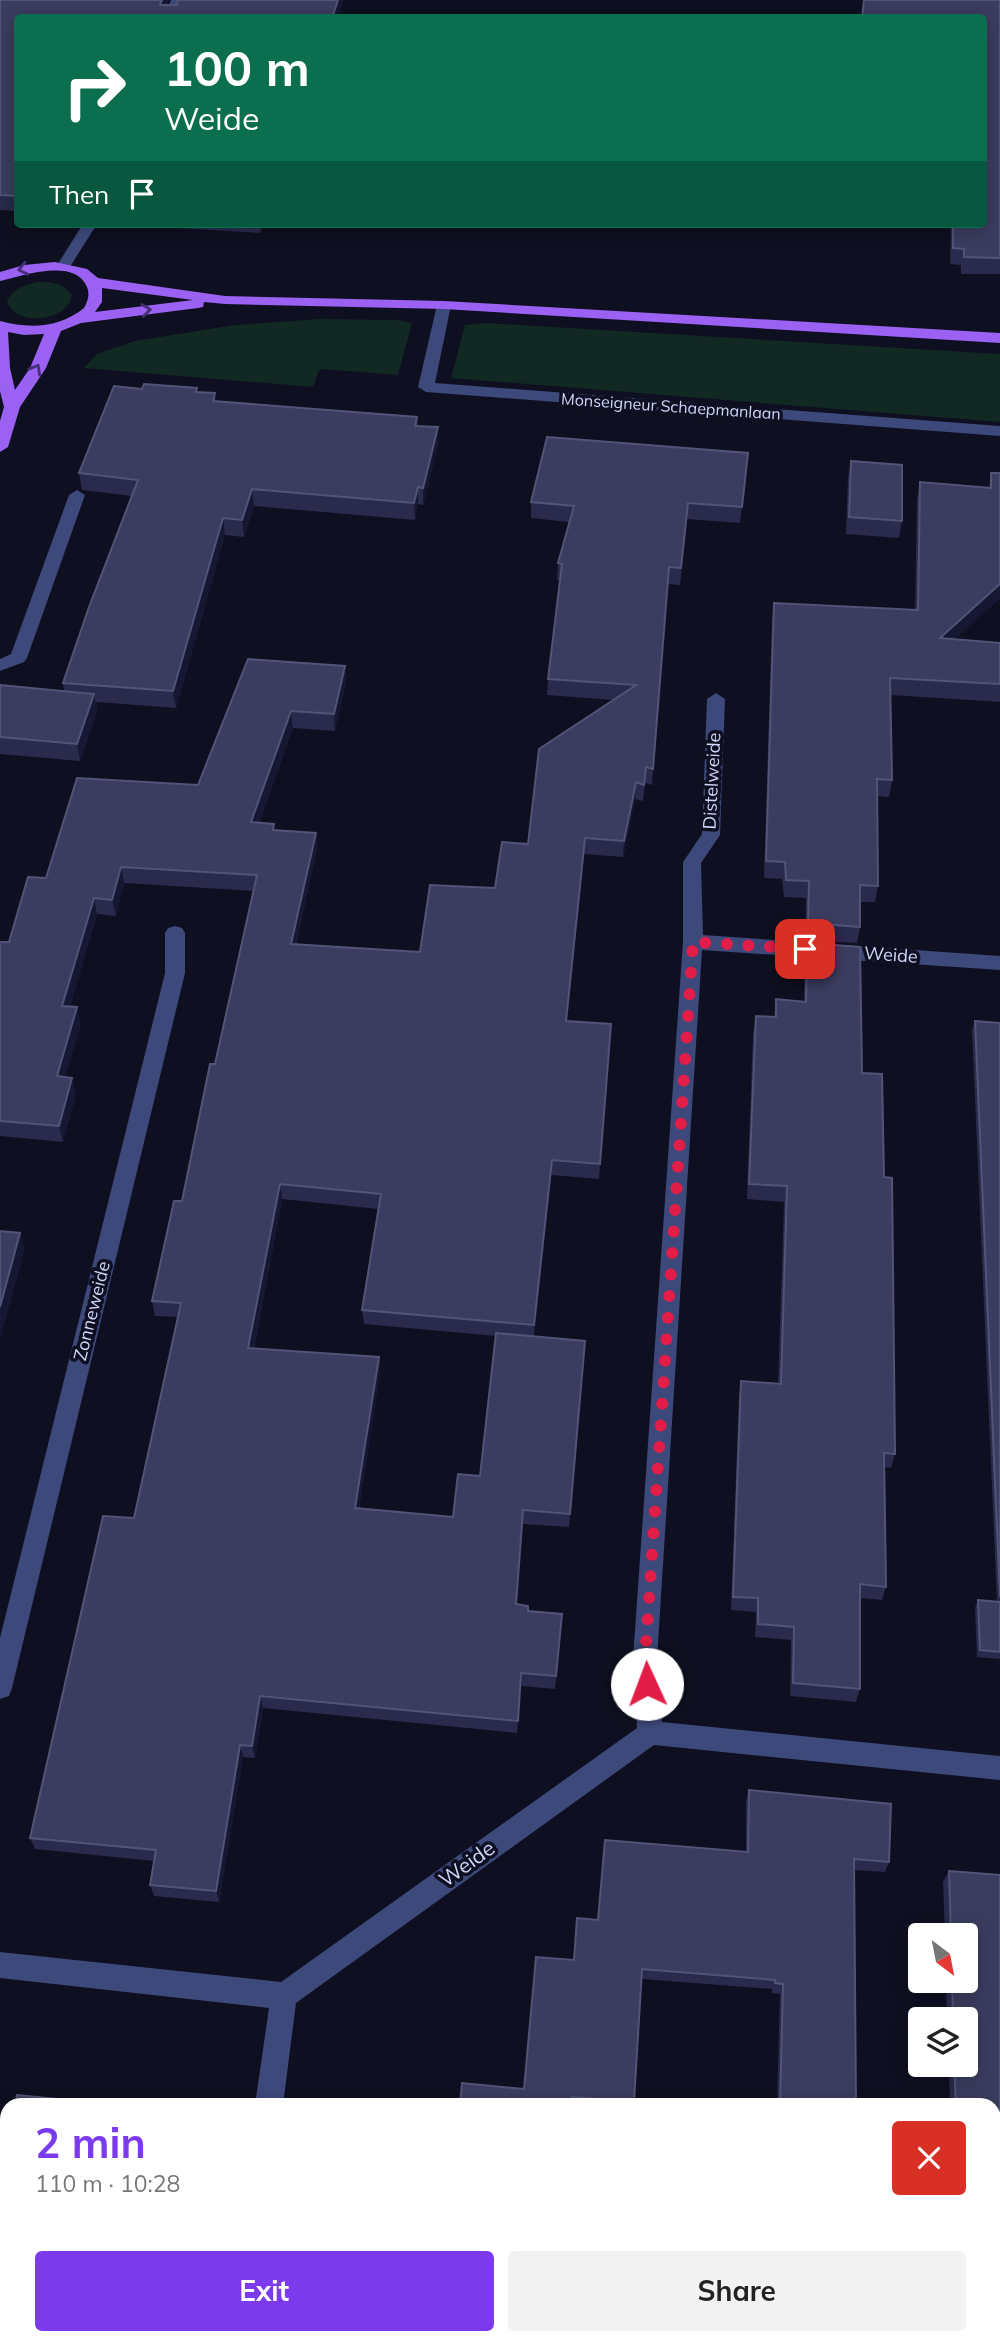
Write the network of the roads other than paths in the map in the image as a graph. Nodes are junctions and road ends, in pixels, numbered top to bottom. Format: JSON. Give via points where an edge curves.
{"nodes":[{"id":1,"x":87,"y":228,"type":"edge"},
{"id":2,"x":63,"y":267,"type":"junction"},
{"id":3,"x":0,"y":276,"type":"edge"},
{"id":4,"x":92,"y":282,"type":"junction"},
{"id":5,"x":225,"y":300,"type":"junction"},
{"id":6,"x":444,"y":305,"type":"junction"},
{"id":7,"x":79,"y":319,"type":"junction"},
{"id":8,"x":0,"y":326,"type":"edge"},
{"id":9,"x":54,"y":329,"type":"junction"},
{"id":10,"x":1000,"y":338,"type":"edge"},
{"id":11,"x":12,"y":407,"type":"junction"},
{"id":12,"x":1000,"y":432,"type":"edge"},
{"id":13,"x":0,"y":447,"type":"edge"},
{"id":14,"x":77,"y":495,"type":"edge"},
{"id":15,"x":0,"y":665,"type":"edge"},
{"id":16,"x":716,"y":699,"type":"dead end"},
{"id":17,"x":175,"y":933,"type":"dead end"},
{"id":18,"x":693,"y":942,"type":"junction"},
{"id":19,"x":1000,"y":963,"type":"edge"},
{"id":20,"x":0,"y":1688,"type":"edge"},
{"id":21,"x":650,"y":1733,"type":"junction"},
{"id":22,"x":1000,"y":1768,"type":"edge"},
{"id":23,"x":0,"y":1965,"type":"edge"},
{"id":24,"x":284,"y":1996,"type":"junction"},
{"id":25,"x":270,"y":2098,"type":"edge"}],
"edges":[{"from":1,"to":2,"type":"street"},
{"from":2,"to":3,"type":"main road","one_way":true,"via":[[18,269]]},
{"from":2,"to":4,"type":"main road"},
{"from":4,"to":5,"type":"main road"},
{"from":4,"to":7,"type":"main road","via":[[96,294],[92,307]]},
{"from":5,"to":6,"type":"main road"},
{"from":7,"to":5,"type":"main road","one_way":true},
{"from":6,"to":10,"type":"main road"},
{"from":6,"to":12,"type":"street","name":"Monseigneur Schaepmanlaan","via":[[426,387]]},
{"from":7,"to":9,"type":"main road"},
{"from":8,"to":9,"type":"main road","via":[[26,331]]},
{"from":8,"to":11,"type":"main road","via":[[2,368]]},
{"from":11,"to":9,"type":"main road","one_way":true,"via":[[38,368]]},
{"from":11,"to":13,"type":"main road"},
{"from":14,"to":15,"type":"street","via":[[18,658]]},
{"from":16,"to":18,"type":"street","name":"Distelweide","via":[[711,835],[692,862]]},
{"from":17,"to":20,"type":"street","name":"Zonneweide","via":[[175,973]]},
{"from":18,"to":19,"type":"street","name":"Weide"},
{"from":18,"to":21,"type":"street","via":[[645,1659]]},
{"from":21,"to":22,"type":"street"},
{"from":21,"to":24,"type":"street","name":"Weide"},
{"from":23,"to":24,"type":"street"},
{"from":24,"to":25,"type":"street"}]}
